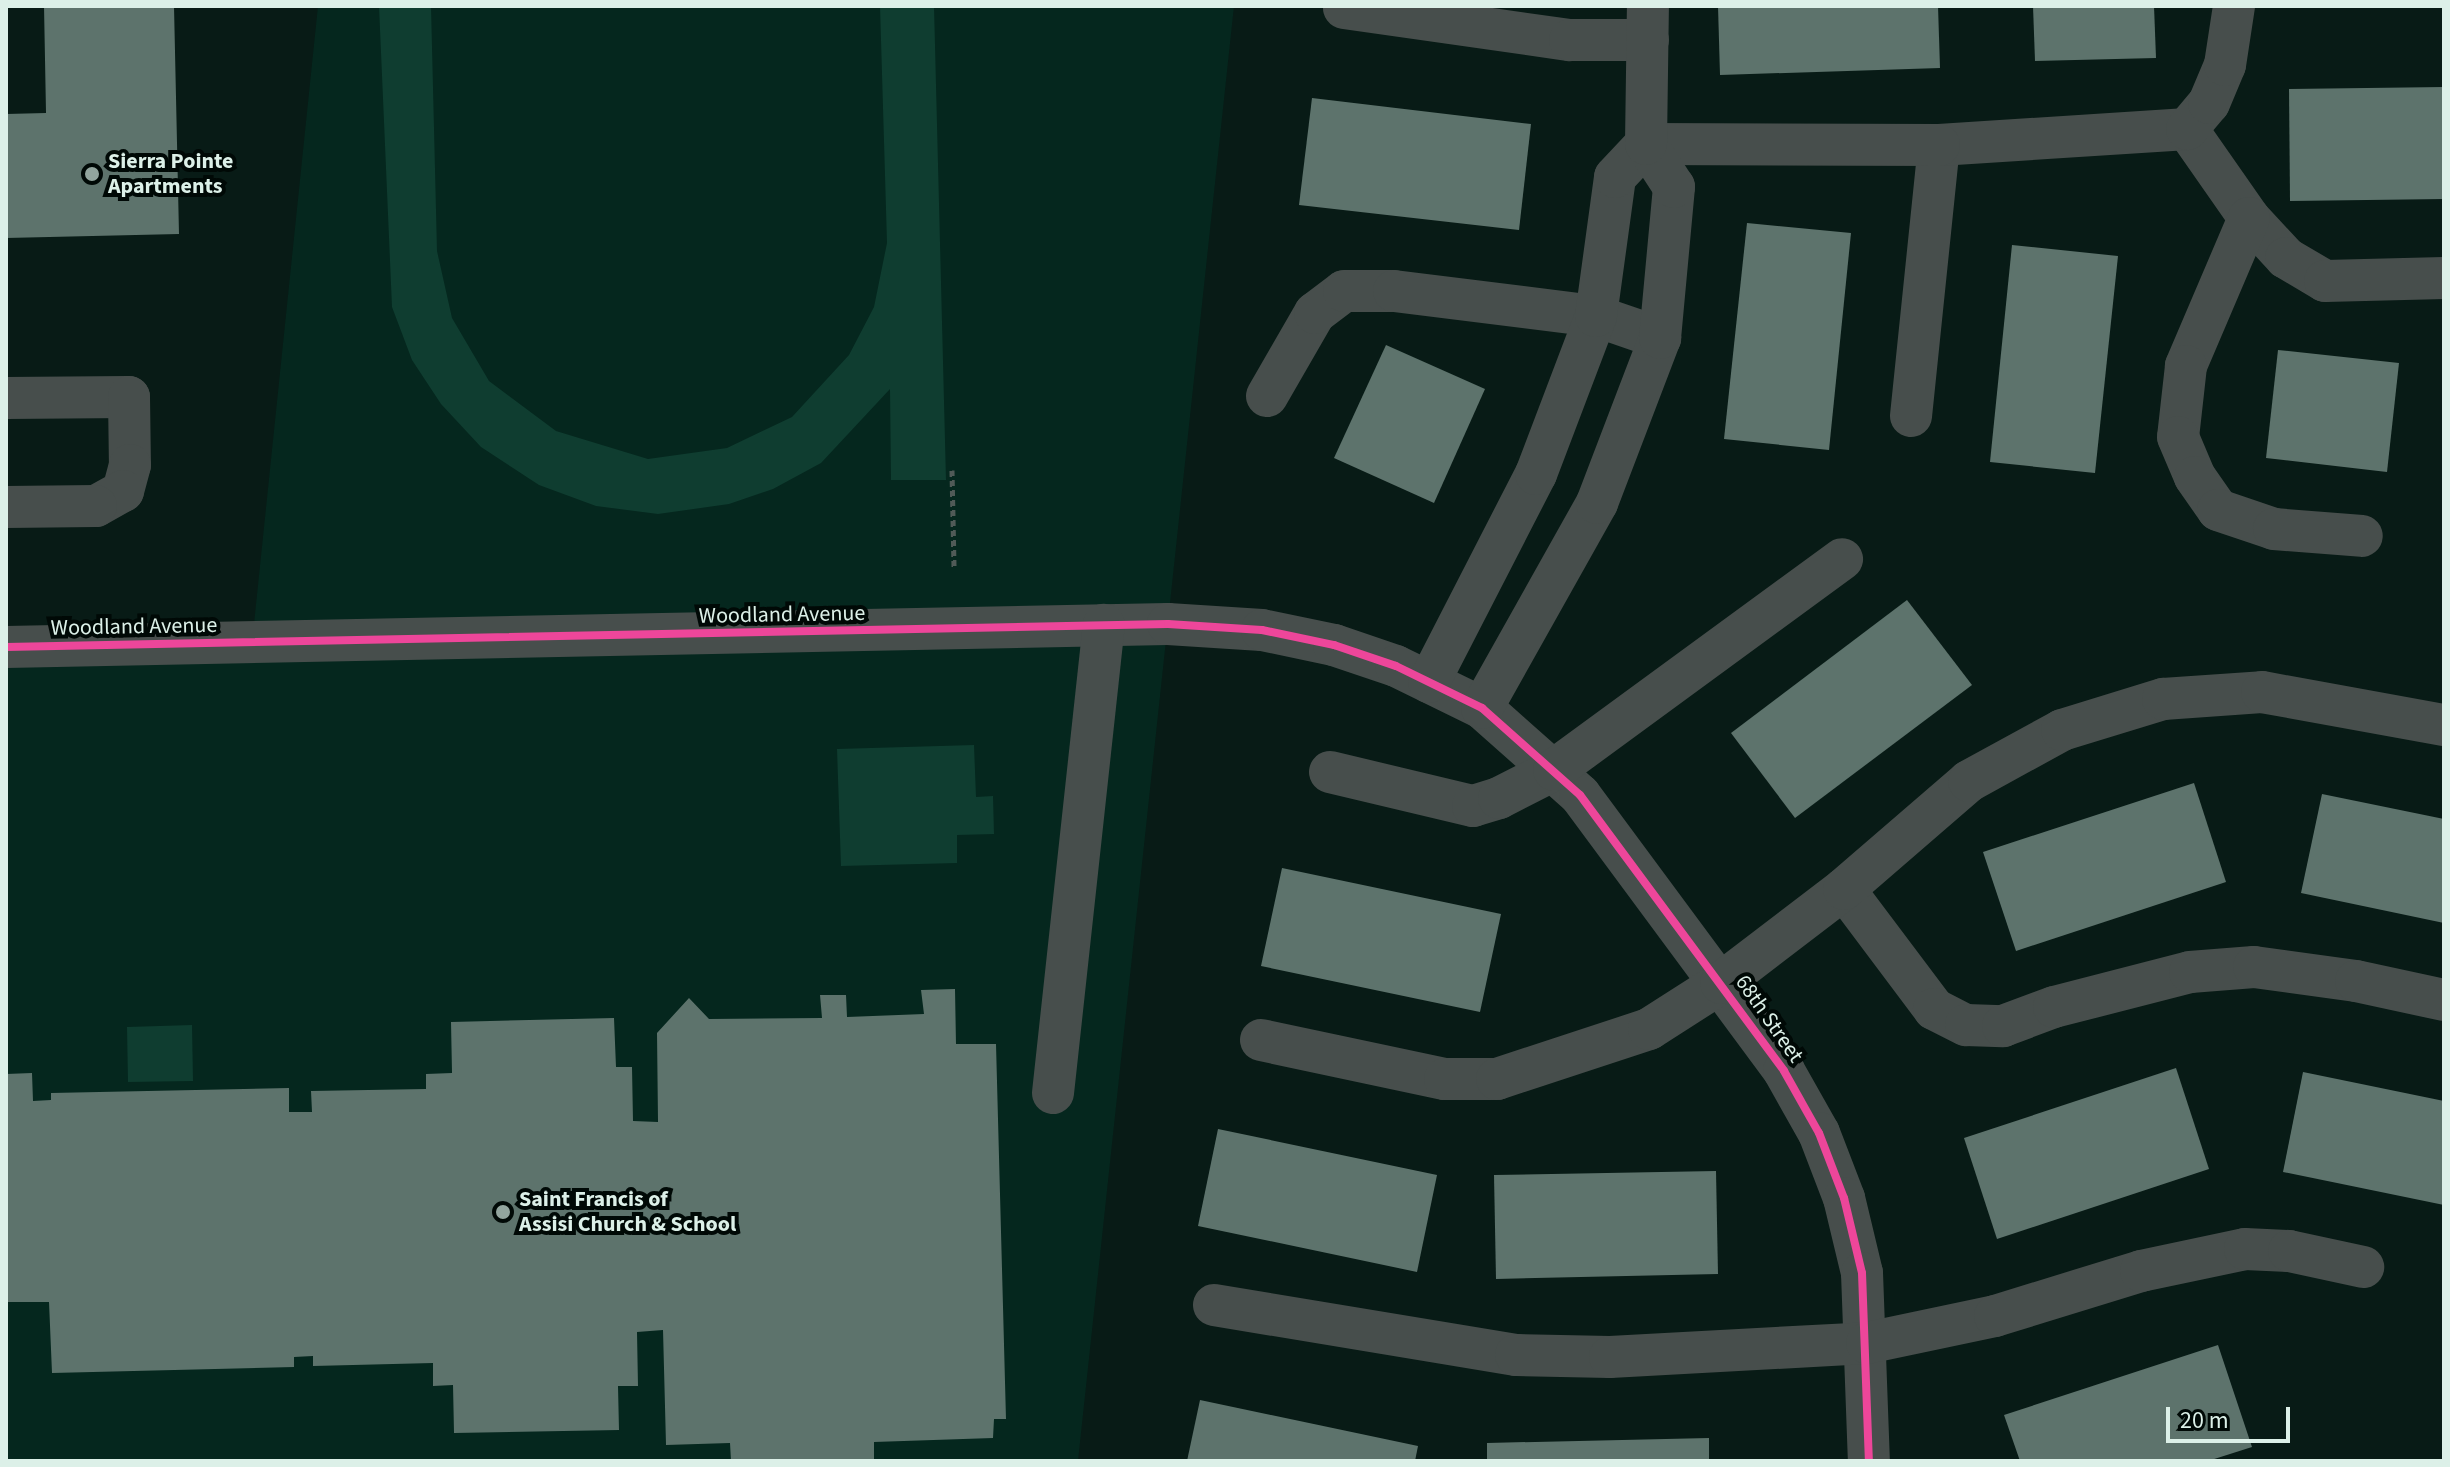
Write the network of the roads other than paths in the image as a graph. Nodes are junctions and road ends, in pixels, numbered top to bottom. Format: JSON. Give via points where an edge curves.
{"nodes":[{"id":1,"x":2234,"y":6,"type":"edge"},
{"id":2,"x":1344,"y":8,"type":"edge"},
{"id":3,"x":1648,"y":23,"type":"edge"},
{"id":4,"x":2187,"y":129,"type":"junction"},
{"id":5,"x":1646,"y":144,"type":"junction"},
{"id":6,"x":1939,"y":145,"type":"junction"},
{"id":7,"x":2249,"y":218,"type":"junction"},
{"id":8,"x":2444,"y":278,"type":"edge"},
{"id":9,"x":1596,"y":316,"type":"junction"},
{"id":10,"x":1660,"y":338,"type":"junction"},
{"id":11,"x":1267,"y":396,"type":"dead end"},
{"id":12,"x":6,"y":398,"type":"edge"},
{"id":13,"x":1911,"y":416,"type":"dead end"},
{"id":14,"x":6,"y":507,"type":"edge"},
{"id":15,"x":2362,"y":536,"type":"dead end"},
{"id":16,"x":1842,"y":559,"type":"dead end"},
{"id":17,"x":1104,"y":625,"type":"junction"},
{"id":18,"x":6,"y":647,"type":"edge"},
{"id":19,"x":1429,"y":682,"type":"junction"},
{"id":20,"x":1482,"y":708,"type":"junction"},
{"id":21,"x":2444,"y":725,"type":"edge"},
{"id":22,"x":1542,"y":758,"type":"junction"},
{"id":23,"x":1330,"y":772,"type":"dead end"},
{"id":24,"x":1844,"y":889,"type":"junction"},
{"id":25,"x":1721,"y":983,"type":"junction"},
{"id":26,"x":2444,"y":1000,"type":"edge"},
{"id":27,"x":1261,"y":1040,"type":"dead end"},
{"id":28,"x":1053,"y":1093,"type":"dead end"},
{"id":29,"x":2363,"y":1267,"type":"dead end"},
{"id":30,"x":1214,"y":1305,"type":"dead end"},
{"id":31,"x":1867,"y":1343,"type":"junction"},
{"id":32,"x":1869,"y":1461,"type":"edge"}],
"edges":[{"from":1,"to":4,"type":"street","via":[[2225,65],[2209,103]]},
{"from":2,"to":3,"type":"street","via":[[1570,40]]},
{"from":3,"to":5,"type":"street"},
{"from":4,"to":6,"type":"street"},
{"from":4,"to":7,"type":"street"},
{"from":5,"to":6,"type":"street"},
{"from":5,"to":9,"type":"street","via":[[1615,177]]},
{"from":5,"to":10,"type":"street","via":[[1674,187]]},
{"from":6,"to":13,"type":"street"},
{"from":7,"to":8,"type":"street","via":[[2286,258],[2325,281]]},
{"from":7,"to":15,"type":"street","via":[[2186,366],[2178,437],[2195,477],[2218,510],[2274,529]]},
{"from":9,"to":10,"type":"street"},
{"from":9,"to":11,"type":"street","via":[[1394,291],[1344,291],[1315,313]]},
{"from":9,"to":19,"type":"street","via":[[1536,474]]},
{"from":10,"to":20,"type":"street","via":[[1597,503]]},
{"from":12,"to":14,"type":"street","via":[[129,397],[130,465],[123,491],[96,506]]},
{"from":16,"to":22,"type":"street"},
{"from":17,"to":18,"type":"street","name":"Woodland Avenue"},
{"from":17,"to":19,"type":"street","name":"Woodland Avenue","via":[[1262,630],[1334,645]]},
{"from":17,"to":28,"type":"street"},
{"from":19,"to":20,"type":"street","name":"Woodland Avenue"},
{"from":20,"to":22,"type":"street","name":"Woodland Avenue"},
{"from":21,"to":24,"type":"street","via":[[2262,692],[2163,699],[2062,730],[1969,781]]},
{"from":22,"to":23,"type":"street","via":[[1473,806]]},
{"from":22,"to":25,"type":"street","name":"68th Street","via":[[1615,838]]},
{"from":24,"to":25,"type":"street"},
{"from":24,"to":26,"type":"street","via":[[1934,1009],[1966,1025],[2003,1026],[2054,1007],[2190,972],[2254,967]]},
{"from":25,"to":27,"type":"street","via":[[1649,1029],[1497,1079],[1445,1079]]},
{"from":25,"to":31,"type":"street","name":"68th Street","via":[[1784,1071],[1819,1133],[1844,1198],[1858,1258]]},
{"from":29,"to":31,"type":"street","via":[[2289,1251],[2245,1249],[2141,1271],[1995,1316]]},
{"from":30,"to":31,"type":"street","via":[[1516,1355],[1667,1355]]},
{"from":31,"to":32,"type":"street","name":"68th Street"}]}
